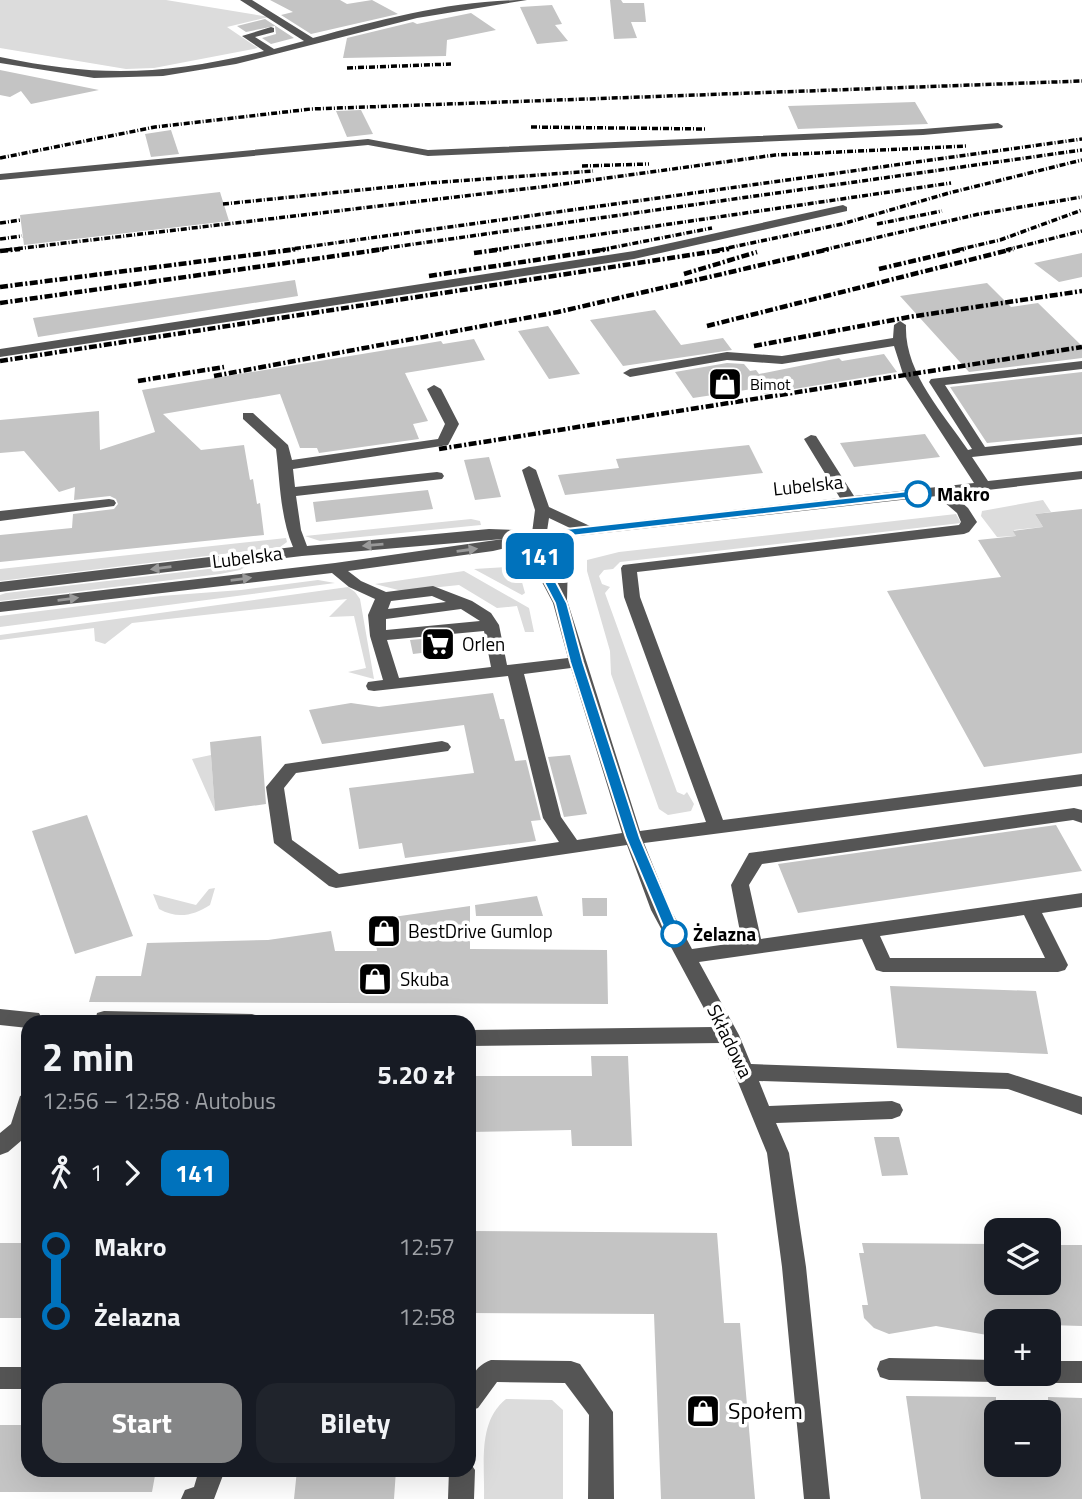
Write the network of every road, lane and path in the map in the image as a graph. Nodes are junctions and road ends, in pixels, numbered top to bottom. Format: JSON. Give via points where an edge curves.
{"nodes":[{"id":1,"x":245,"y":0,"type":"edge"},
{"id":2,"x":522,"y":0,"type":"edge"},
{"id":3,"x":271,"y":30,"type":"dead end"},
{"id":4,"x":312,"y":42,"type":"junction"},
{"id":5,"x":272,"y":52,"type":"junction"},
{"id":6,"x":0,"y":60,"type":"edge"},
{"id":7,"x":998,"y":126,"type":"dead end"},
{"id":8,"x":0,"y":177,"type":"edge"},
{"id":9,"x":843,"y":209,"type":"dead end"},
{"id":10,"x":900,"y":325,"type":"dead end"},
{"id":11,"x":899,"y":341,"type":"junction"},
{"id":12,"x":0,"y":353,"type":"edge"},
{"id":13,"x":1082,"y":365,"type":"edge"},
{"id":14,"x":630,"y":373,"type":"dead end"},
{"id":15,"x":434,"y":389,"type":"dead end"},
{"id":16,"x":248,"y":416,"type":"dead end"},
{"id":17,"x":811,"y":439,"type":"dead end"},
{"id":18,"x":1082,"y":442,"type":"edge"},
{"id":19,"x":981,"y":452,"type":"junction"},
{"id":20,"x":962,"y":454,"type":"junction"},
{"id":21,"x":283,"y":466,"type":"junction"},
{"id":22,"x":529,"y":470,"type":"dead end"},
{"id":23,"x":1082,"y":475,"type":"edge"},
{"id":24,"x":437,"y":476,"type":"dead end"},
{"id":25,"x":984,"y":486,"type":"junction"},
{"id":26,"x":940,"y":491,"type":"junction"},
{"id":27,"x":288,"y":492,"type":"junction"},
{"id":28,"x":850,"y":501,"type":"junction"},
{"id":29,"x":109,"y":503,"type":"dead end"},
{"id":30,"x":542,"y":510,"type":"junction"},
{"id":31,"x":0,"y":516,"type":"edge"},
{"id":32,"x":587,"y":530,"type":"junction"},
{"id":33,"x":539,"y":536,"type":"junction"},
{"id":34,"x":302,"y":551,"type":"junction"},
{"id":35,"x":335,"y":568,"type":"junction"},
{"id":36,"x":0,"y":587,"type":"edge"},
{"id":37,"x":383,"y":597,"type":"junction"},
{"id":38,"x":466,"y":604,"type":"junction"},
{"id":39,"x":0,"y":607,"type":"edge"},
{"id":40,"x":376,"y":615,"type":"junction"},
{"id":41,"x":491,"y":625,"type":"junction"},
{"id":42,"x":378,"y":636,"type":"junction"},
{"id":43,"x":577,"y":662,"type":"junction"},
{"id":44,"x":507,"y":669,"type":"junction"},
{"id":45,"x":393,"y":683,"type":"junction"},
{"id":46,"x":374,"y":686,"type":"dead end"},
{"id":47,"x":442,"y":747,"type":"dead end"},
{"id":48,"x":1082,"y":780,"type":"edge"},
{"id":49,"x":1082,"y":817,"type":"edge"},
{"id":50,"x":717,"y":827,"type":"junction"},
{"id":51,"x":633,"y":838,"type":"junction"},
{"id":52,"x":572,"y":847,"type":"junction"},
{"id":53,"x":1082,"y":900,"type":"edge"},
{"id":54,"x":1030,"y":907,"type":"junction"},
{"id":55,"x":868,"y":930,"type":"junction"},
{"id":56,"x":752,"y":948,"type":"junction"},
{"id":57,"x":686,"y":957,"type":"junction"},
{"id":58,"x":0,"y":1017,"type":"edge"},
{"id":59,"x":21,"y":1018,"type":"edge"},
{"id":60,"x":729,"y":1035,"type":"junction"},
{"id":61,"x":476,"y":1038,"type":"edge"},
{"id":62,"x":746,"y":1072,"type":"junction"},
{"id":63,"x":1082,"y":1106,"type":"edge"},
{"id":64,"x":892,"y":1111,"type":"dead end"},
{"id":65,"x":763,"y":1115,"type":"junction"},
{"id":66,"x":21,"y":1126,"type":"edge"},
{"id":67,"x":0,"y":1146,"type":"edge"},
{"id":68,"x":889,"y":1369,"type":"dead end"},
{"id":69,"x":984,"y":1371,"type":"edge"},
{"id":70,"x":1061,"y":1372,"type":"edge"},
{"id":71,"x":1082,"y":1372,"type":"edge"},
{"id":72,"x":0,"y":1378,"type":"edge"},
{"id":73,"x":21,"y":1378,"type":"edge"},
{"id":74,"x":476,"y":1391,"type":"edge"},
{"id":75,"x":210,"y":1477,"type":"edge"},
{"id":76,"x":462,"y":1477,"type":"edge"},
{"id":77,"x":194,"y":1499,"type":"edge"},
{"id":78,"x":461,"y":1499,"type":"edge"},
{"id":79,"x":601,"y":1499,"type":"edge"},
{"id":80,"x":817,"y":1499,"type":"edge"}],
"edges":[{"from":1,"to":4,"type":"street"},
{"from":2,"to":4,"type":"street","via":[[452,8]]},
{"from":3,"to":5,"type":"street","via":[[247,36]]},
{"from":4,"to":5,"type":"street"},
{"from":5,"to":6,"type":"street","via":[[128,76],[71,74]]},
{"from":7,"to":8,"type":"street","via":[[428,153],[368,142]]},
{"from":9,"to":12,"type":"street","via":[[634,256]]},
{"from":10,"to":11,"type":"street"},
{"from":11,"to":14,"type":"street","via":[[782,359],[727,356]]},
{"from":11,"to":20,"type":"street","via":[[911,374]]},
{"from":13,"to":19,"type":"street","via":[[936,382]]},
{"from":15,"to":21,"type":"street","via":[[452,424],[443,442]]},
{"from":16,"to":21,"type":"street","via":[[283,448]]},
{"from":17,"to":28,"type":"street"},
{"from":18,"to":19,"type":"street"},
{"from":19,"to":20,"type":"street"},
{"from":20,"to":25,"type":"street"},
{"from":21,"to":27,"type":"street"},
{"from":22,"to":30,"type":"street"},
{"from":23,"to":25,"type":"street","name":"Lubelska"},
{"from":24,"to":27,"type":"street"},
{"from":25,"to":26,"type":"street","name":"Lubelska"},
{"from":26,"to":28,"type":"street","name":"Lubelska"},
{"from":26,"to":50,"type":"street","via":[[963,511],[969,522],[964,529],[629,568],[632,597]]},
{"from":27,"to":34,"type":"street","via":[[293,530]]},
{"from":28,"to":32,"type":"street","name":"Lubelska"},
{"from":29,"to":31,"type":"street"},
{"from":30,"to":32,"type":"street"},
{"from":30,"to":33,"type":"street","name":"Składowa"},
{"from":32,"to":33,"type":"street","name":"Lubelska"},
{"from":33,"to":34,"type":"street","name":"Lubelska","one_way":true,"via":[[489,534]]},
{"from":35,"to":33,"type":"street","name":"Lubelska","one_way":true},
{"from":33,"to":43,"type":"street","name":"Składowa","via":[[540,563],[561,603]]},
{"from":34,"to":36,"type":"street","name":"Lubelska","one_way":true},
{"from":35,"to":37,"type":"street"},
{"from":39,"to":35,"type":"street","name":"Lubelska","one_way":true},
{"from":37,"to":38,"type":"street","via":[[433,591]]},
{"from":37,"to":40,"type":"street"},
{"from":38,"to":40,"type":"street"},
{"from":38,"to":41,"type":"street"},
{"from":40,"to":42,"type":"street"},
{"from":41,"to":42,"type":"street"},
{"from":41,"to":44,"type":"street"},
{"from":42,"to":45,"type":"street"},
{"from":43,"to":44,"type":"street"},
{"from":43,"to":51,"type":"street","name":"Składowa"},
{"from":44,"to":45,"type":"street"},
{"from":44,"to":52,"type":"street","via":[[552,818]]},
{"from":45,"to":46,"type":"street"},
{"from":47,"to":52,"type":"street","via":[[291,768],[275,787],[283,843],[336,881]]},
{"from":48,"to":50,"type":"street"},
{"from":49,"to":56,"type":"street","via":[[1074,814],[755,858],[740,885]]},
{"from":50,"to":51,"type":"street"},
{"from":51,"to":52,"type":"street"},
{"from":51,"to":57,"type":"street","name":"Składowa"},
{"from":53,"to":54,"type":"street"},
{"from":54,"to":55,"type":"street"},
{"from":54,"to":55,"type":"street","via":[[1058,965],[883,965]]},
{"from":55,"to":56,"type":"street"},
{"from":56,"to":57,"type":"street"},
{"from":57,"to":60,"type":"street","name":"Składowa"},
{"from":58,"to":59,"type":"street"},
{"from":60,"to":61,"type":"street"},
{"from":60,"to":62,"type":"street","name":"Składowa"},
{"from":62,"to":63,"type":"street","via":[[1008,1081]]},
{"from":62,"to":65,"type":"street","name":"Składowa"},
{"from":64,"to":65,"type":"street"},
{"from":65,"to":80,"type":"street","name":"Składowa","via":[[782,1178]]},
{"from":66,"to":67,"type":"street"},
{"from":68,"to":69,"type":"street"},
{"from":70,"to":71,"type":"street"},
{"from":72,"to":73,"type":"street"},
{"from":74,"to":79,"type":"street","via":[[491,1371],[571,1372],[601,1412]]},
{"from":75,"to":77,"type":"street","via":[[203,1496]]},
{"from":76,"to":78,"type":"street"}]}
